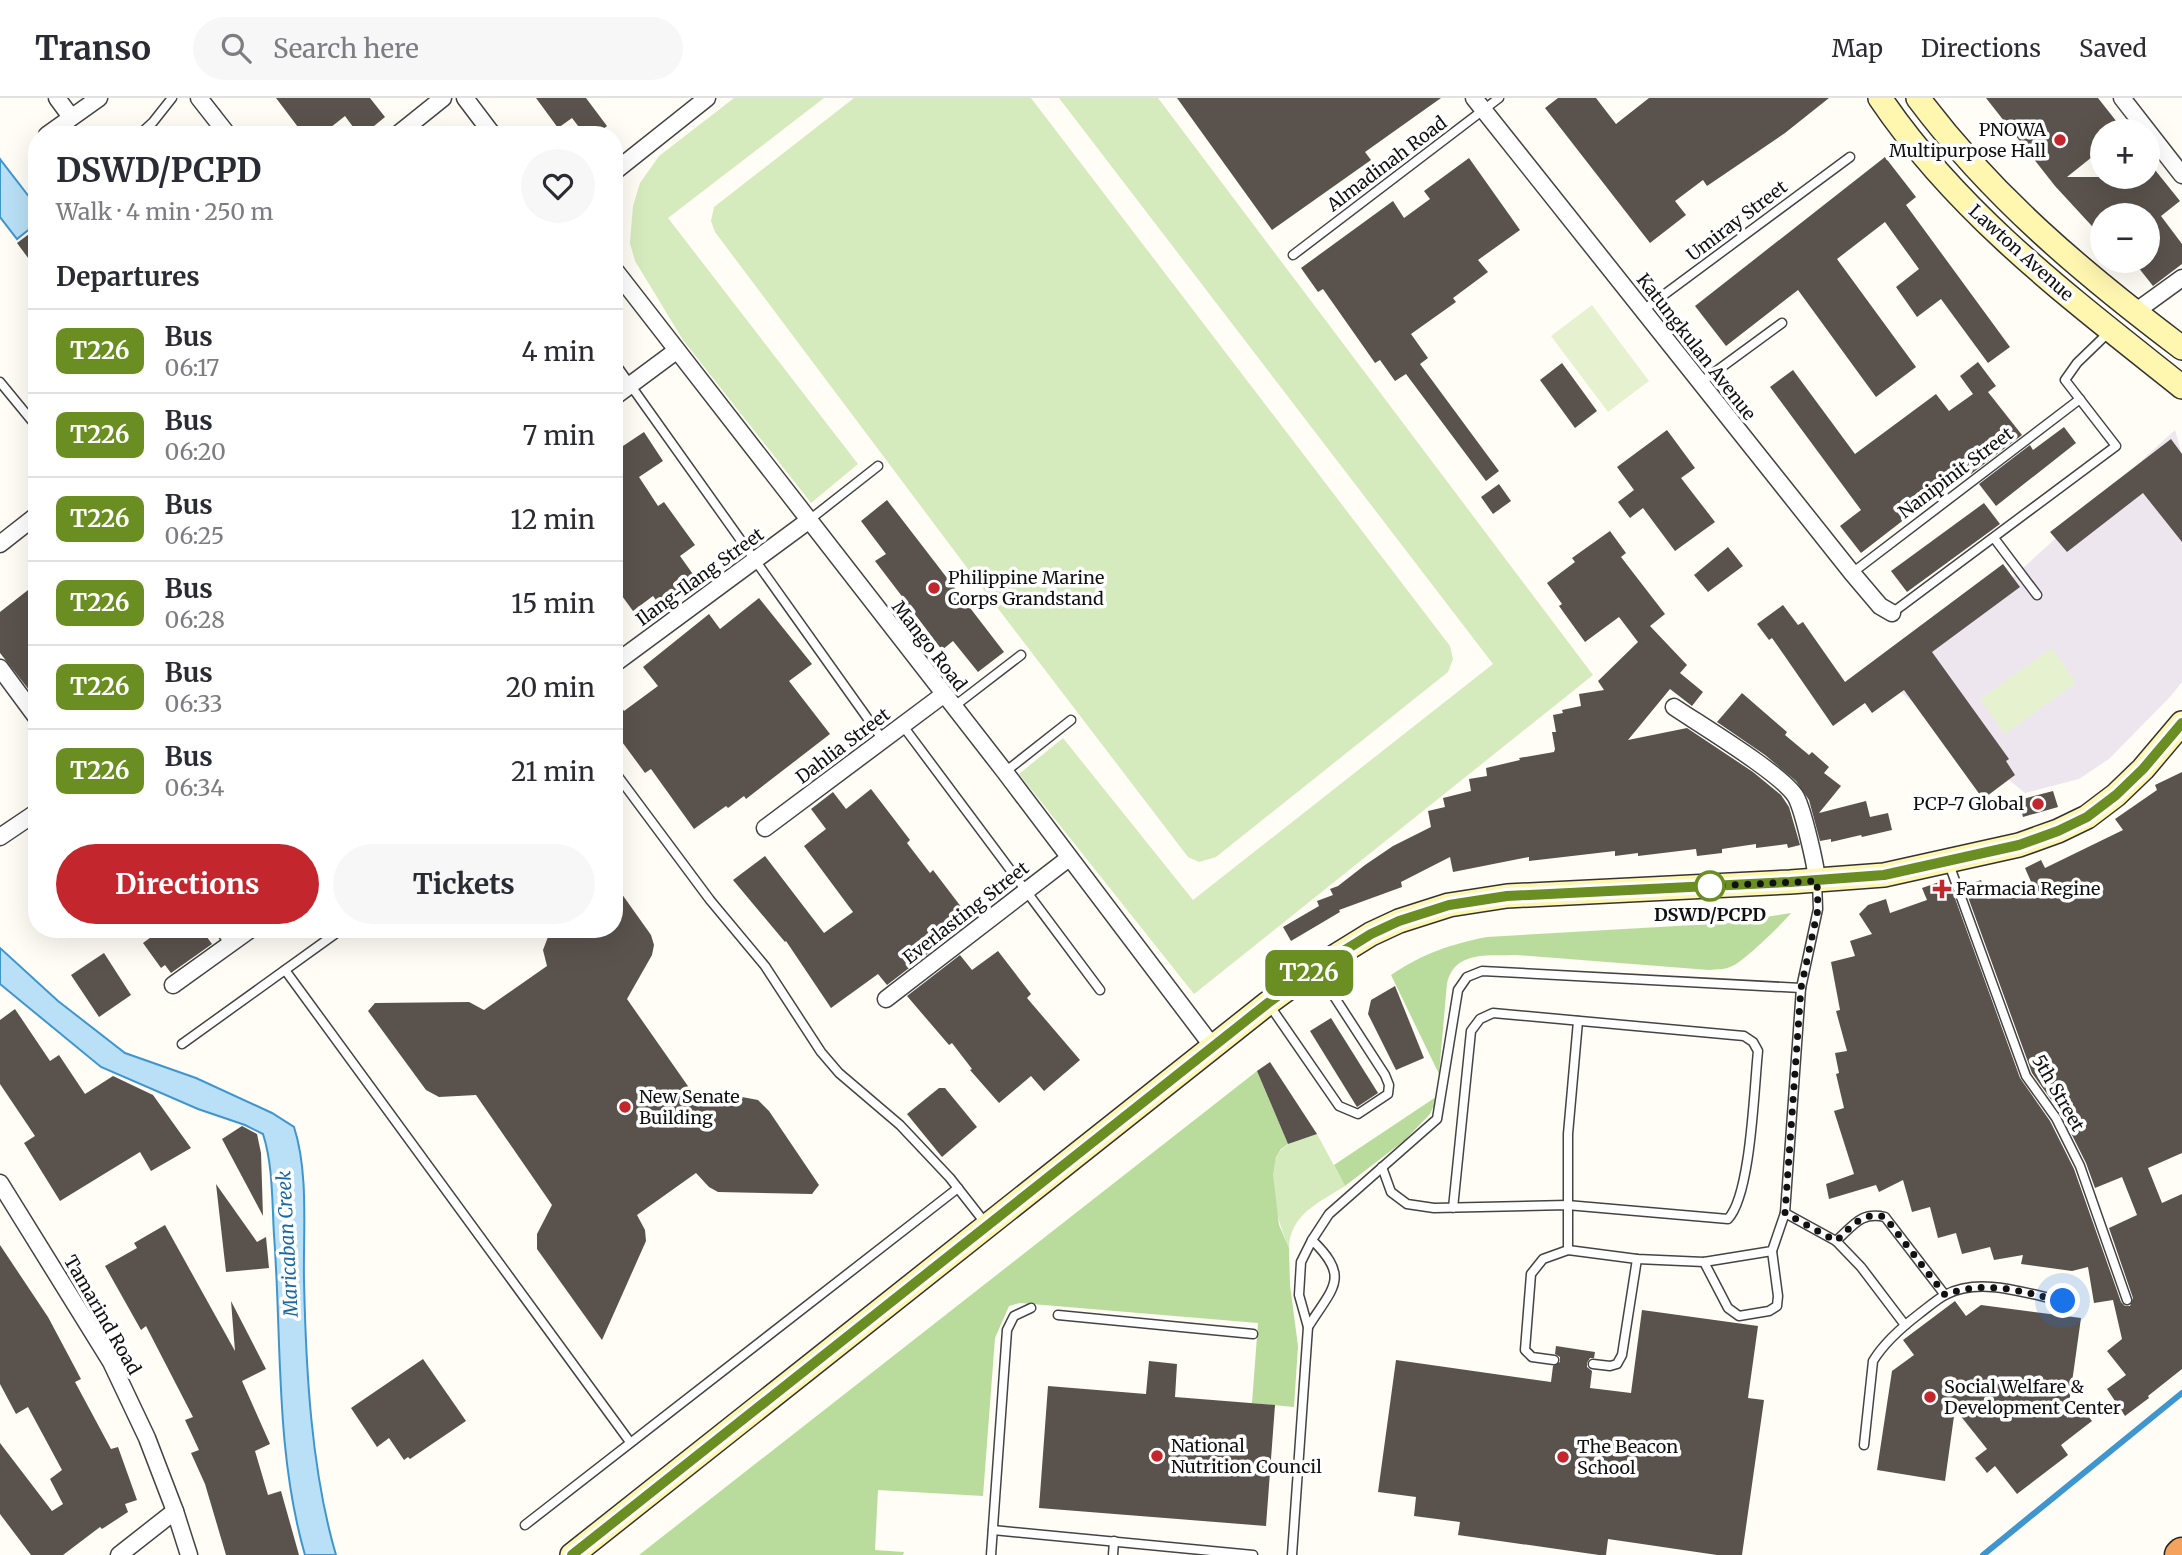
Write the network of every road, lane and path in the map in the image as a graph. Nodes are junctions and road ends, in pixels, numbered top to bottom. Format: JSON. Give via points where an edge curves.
{"nodes":[{"id":1,"x":57,"y":98,"type":"edge"},
{"id":2,"x":99,"y":98,"type":"edge"},
{"id":3,"x":172,"y":98,"type":"edge"},
{"id":4,"x":199,"y":98,"type":"edge"},
{"id":5,"x":443,"y":98,"type":"edge"},
{"id":6,"x":465,"y":98,"type":"edge"},
{"id":7,"x":707,"y":98,"type":"edge"},
{"id":8,"x":1499,"y":98,"type":"edge"},
{"id":9,"x":1880,"y":98,"type":"edge"},
{"id":10,"x":1918,"y":98,"type":"edge"},
{"id":11,"x":2122,"y":98,"type":"edge"},
{"id":12,"x":1479,"y":104,"type":"edge"},
{"id":13,"x":71,"y":117,"type":"junction"},
{"id":14,"x":59,"y":126,"type":"edge"},
{"id":15,"x":149,"y":126,"type":"edge"},
{"id":16,"x":221,"y":126,"type":"edge"},
{"id":17,"x":408,"y":126,"type":"edge"},
{"id":18,"x":486,"y":126,"type":"edge"},
{"id":19,"x":1850,"y":157,"type":"dead end"},
{"id":20,"x":623,"y":166,"type":"edge"},
{"id":21,"x":2182,"y":175,"type":"edge"},
{"id":22,"x":1293,"y":255,"type":"dead end"},
{"id":23,"x":2182,"y":278,"type":"edge"},
{"id":24,"x":623,"y":282,"type":"edge"},
{"id":25,"x":1642,"y":311,"type":"junction"},
{"id":26,"x":2135,"y":312,"type":"junction"},
{"id":27,"x":1782,"y":323,"type":"dead end"},
{"id":28,"x":2110,"y":330,"type":"junction"},
{"id":29,"x":2182,"y":348,"type":"edge"},
{"id":30,"x":676,"y":351,"type":"junction"},
{"id":31,"x":623,"y":374,"type":"edge"},
{"id":32,"x":0,"y":382,"type":"edge"},
{"id":33,"x":1699,"y":383,"type":"junction"},
{"id":34,"x":631,"y":385,"type":"junction"},
{"id":35,"x":2182,"y":387,"type":"edge"},
{"id":36,"x":623,"y":391,"type":"edge"},
{"id":37,"x":2080,"y":399,"type":"junction"},
{"id":38,"x":28,"y":416,"type":"edge"},
{"id":39,"x":878,"y":467,"type":"dead end"},
{"id":40,"x":808,"y":521,"type":"junction"},
{"id":41,"x":28,"y":522,"type":"edge"},
{"id":42,"x":1994,"y":538,"type":"junction"},
{"id":43,"x":0,"y":544,"type":"edge"},
{"id":44,"x":755,"y":561,"type":"junction"},
{"id":45,"x":1852,"y":573,"type":"junction"},
{"id":46,"x":2037,"y":595,"type":"dead end"},
{"id":47,"x":1892,"y":613,"type":"joint"},
{"id":48,"x":1021,"y":655,"type":"dead end"},
{"id":49,"x":623,"y":657,"type":"edge"},
{"id":50,"x":0,"y":668,"type":"edge"},
{"id":51,"x":948,"y":701,"type":"junction"},
{"id":52,"x":28,"y":706,"type":"edge"},
{"id":53,"x":1674,"y":707,"type":"dead end"},
{"id":54,"x":1071,"y":720,"type":"dead end"},
{"id":55,"x":2182,"y":723,"type":"edge"},
{"id":56,"x":902,"y":725,"type":"junction"},
{"id":57,"x":883,"y":740,"type":"junction"},
{"id":58,"x":1005,"y":772,"type":"junction"},
{"id":59,"x":623,"y":783,"type":"edge"},
{"id":60,"x":28,"y":818,"type":"edge"},
{"id":61,"x":765,"y":828,"type":"dead end"},
{"id":62,"x":0,"y":837,"type":"edge"},
{"id":63,"x":1069,"y":858,"type":"junction"},
{"id":64,"x":1948,"y":862,"type":"junction"},
{"id":65,"x":1817,"y":881,"type":"junction"},
{"id":66,"x":1026,"y":891,"type":"junction"},
{"id":67,"x":225,"y":938,"type":"edge"},
{"id":68,"x":239,"y":938,"type":"edge"},
{"id":69,"x":329,"y":938,"type":"edge"},
{"id":70,"x":229,"y":945,"type":"junction"},
{"id":71,"x":1316,"y":968,"type":"junction"},
{"id":72,"x":285,"y":970,"type":"junction"},
{"id":73,"x":173,"y":985,"type":"dead end"},
{"id":74,"x":1801,"y":988,"type":"junction"},
{"id":75,"x":1100,"y":990,"type":"dead end"},
{"id":76,"x":886,"y":999,"type":"dead end"},
{"id":77,"x":1268,"y":1003,"type":"junction"},
{"id":78,"x":1578,"y":1021,"type":"junction"},
{"id":79,"x":182,"y":1044,"type":"dead end"},
{"id":80,"x":1213,"y":1046,"type":"junction"},
{"id":81,"x":1382,"y":1167,"type":"junction"},
{"id":82,"x":0,"y":1183,"type":"edge"},
{"id":83,"x":958,"y":1188,"type":"junction"},
{"id":84,"x":1567,"y":1205,"type":"junction"},
{"id":85,"x":1453,"y":1208,"type":"junction"},
{"id":86,"x":1785,"y":1213,"type":"junction"},
{"id":87,"x":987,"y":1225,"type":"junction"},
{"id":88,"x":1312,"y":1240,"type":"junction"},
{"id":89,"x":1836,"y":1241,"type":"junction"},
{"id":90,"x":1568,"y":1251,"type":"junction"},
{"id":91,"x":1772,"y":1251,"type":"junction"},
{"id":92,"x":1637,"y":1259,"type":"junction"},
{"id":93,"x":1704,"y":1262,"type":"junction"},
{"id":94,"x":1945,"y":1295,"type":"junction"},
{"id":95,"x":2127,"y":1300,"type":"dead end"},
{"id":96,"x":2063,"y":1301,"type":"dead end"},
{"id":97,"x":1031,"y":1308,"type":"dead end"},
{"id":98,"x":1058,"y":1315,"type":"dead end"},
{"id":99,"x":1905,"y":1325,"type":"junction"},
{"id":100,"x":1308,"y":1327,"type":"junction"},
{"id":101,"x":1253,"y":1334,"type":"dead end"},
{"id":102,"x":1554,"y":1360,"type":"dead end"},
{"id":103,"x":1593,"y":1364,"type":"dead end"},
{"id":104,"x":630,"y":1443,"type":"junction"},
{"id":105,"x":1864,"y":1445,"type":"dead end"},
{"id":106,"x":175,"y":1511,"type":"junction"},
{"id":107,"x":525,"y":1525,"type":"dead end"},
{"id":108,"x":993,"y":1530,"type":"junction"},
{"id":109,"x":1114,"y":1541,"type":"junction"},
{"id":110,"x":119,"y":1555,"type":"edge"},
{"id":111,"x":189,"y":1555,"type":"edge"},
{"id":112,"x":572,"y":1555,"type":"edge"},
{"id":113,"x":991,"y":1555,"type":"edge"},
{"id":114,"x":1113,"y":1555,"type":"edge"},
{"id":115,"x":1253,"y":1555,"type":"edge"},
{"id":116,"x":1292,"y":1555,"type":"edge"}],
"edges":[{"from":1,"to":13,"type":"street"},
{"from":2,"to":13,"type":"street"},
{"from":3,"to":15,"type":"lane"},
{"from":4,"to":16,"type":"street"},
{"from":5,"to":17,"type":"street"},
{"from":6,"to":18,"type":"street"},
{"from":7,"to":20,"type":"street"},
{"from":8,"to":12,"type":"lane","name":"Almadinah Road"},
{"from":9,"to":28,"type":"main road","name":"Lawton Avenue","via":[[1955,192],[2015,252]]},
{"from":10,"to":26,"type":"main road","name":"Lawton Avenue","via":[[1950,141],[2024,218]]},
{"from":11,"to":21,"type":"street"},
{"from":12,"to":22,"type":"lane","name":"Almadinah Road"},
{"from":12,"to":25,"type":"street","name":"Katungkulan Avenue"},
{"from":13,"to":14,"type":"street"},
{"from":19,"to":25,"type":"lane","name":"Umiray Street"},
{"from":23,"to":26,"type":"street"},
{"from":24,"to":30,"type":"street","name":"Mango Road"},
{"from":25,"to":33,"type":"street","name":"Katungkulan Avenue"},
{"from":26,"to":29,"type":"main road","name":"Lawton Avenue"},
{"from":27,"to":33,"type":"lane"},
{"from":28,"to":35,"type":"main road","name":"Lawton Avenue"},
{"from":28,"to":37,"type":"lane","via":[[2065,380]]},
{"from":30,"to":34,"type":"street"},
{"from":30,"to":40,"type":"street","name":"Mango Road"},
{"from":31,"to":34,"type":"lane"},
{"from":32,"to":38,"type":"lane"},
{"from":33,"to":45,"type":"street","name":"Katungkulan Avenue"},
{"from":34,"to":36,"type":"street"},
{"from":34,"to":44,"type":"lane"},
{"from":37,"to":42,"type":"lane","via":[[2116,446]]},
{"from":37,"to":45,"type":"lane","name":"Nanipinit Street"},
{"from":39,"to":40,"type":"lane"},
{"from":40,"to":44,"type":"street","name":"Ilang-Ilang Street"},
{"from":40,"to":51,"type":"street","name":"Mango Road"},
{"from":41,"to":43,"type":"street"},
{"from":42,"to":46,"type":"lane"},
{"from":42,"to":47,"type":"lane"},
{"from":44,"to":49,"type":"street","name":"Ilang-Ilang Street"},
{"from":44,"to":57,"type":"lane"},
{"from":45,"to":47,"type":"street","name":"Katungkulan Avenue","via":[[1880,606]]},
{"from":48,"to":51,"type":"lane"},
{"from":50,"to":52,"type":"street"},
{"from":51,"to":56,"type":"street","name":"Dahlia Street"},
{"from":51,"to":58,"type":"street","name":"Mango Road"},
{"from":53,"to":65,"type":"street","via":[[1780,779],[1796,796]]},
{"from":54,"to":58,"type":"lane"},
{"from":55,"to":64,"type":"main road","via":[[2143,769],[2087,817],[2019,845]]},
{"from":56,"to":57,"type":"street","name":"Dahlia Street"},
{"from":56,"to":66,"type":"lane"},
{"from":57,"to":61,"type":"street","name":"Dahlia Street"},
{"from":58,"to":63,"type":"street","name":"Mango Road"},
{"from":59,"to":83,"type":"lane","via":[[765,966],[821,1052],[900,1125]]},
{"from":60,"to":62,"type":"street"},
{"from":63,"to":66,"type":"street","name":"Everlasting Street"},
{"from":63,"to":80,"type":"street","name":"Mango Road"},
{"from":64,"to":65,"type":"main road","via":[[1884,875]]},
{"from":64,"to":95,"type":"lane","name":"5th Street","via":[[2026,1076],[2056,1118],[2080,1166]]},
{"from":65,"to":71,"type":"main road","via":[[1507,896],[1449,905],[1371,934]]},
{"from":65,"to":74,"type":"lane","via":[[1818,909]]},
{"from":66,"to":75,"type":"lane"},
{"from":66,"to":76,"type":"street","name":"Everlasting Street"},
{"from":67,"to":70,"type":"lane"},
{"from":68,"to":70,"type":"street"},
{"from":69,"to":72,"type":"lane"},
{"from":70,"to":73,"type":"street"},
{"from":71,"to":77,"type":"main road"},
{"from":71,"to":77,"type":"lane","via":[[1385,1075],[1388,1094],[1358,1114],[1339,1106]]},
{"from":72,"to":79,"type":"lane"},
{"from":72,"to":104,"type":"lane"},
{"from":74,"to":81,"type":"lane","via":[[1482,971],[1467,977],[1458,990],[1437,1119]]},
{"from":74,"to":86,"type":"lane"},
{"from":77,"to":80,"type":"main road"},
{"from":78,"to":84,"type":"lane"},
{"from":78,"to":84,"type":"lane","via":[[1744,1036],[1758,1051],[1749,1155],[1735,1212],[1728,1219]]},
{"from":78,"to":85,"type":"lane","via":[[1493,1013],[1480,1019],[1471,1031]]},
{"from":80,"to":87,"type":"main road"},
{"from":81,"to":85,"type":"lane","via":[[1391,1192],[1407,1204]]},
{"from":81,"to":88,"type":"lane","via":[[1329,1214]]},
{"from":82,"to":106,"type":"street","name":"Tamarind Road","via":[[111,1362]]},
{"from":83,"to":87,"type":"lane"},
{"from":83,"to":104,"type":"lane"},
{"from":84,"to":85,"type":"lane"},
{"from":84,"to":90,"type":"lane"},
{"from":86,"to":89,"type":"lane"},
{"from":86,"to":91,"type":"lane"},
{"from":87,"to":112,"type":"main road"},
{"from":88,"to":100,"type":"lane","via":[[1301,1262],[1299,1295]]},
{"from":88,"to":100,"type":"lane","via":[[1331,1258],[1335,1275],[1333,1289]]},
{"from":89,"to":94,"type":"lane","via":[[1863,1217],[1885,1217]]},
{"from":89,"to":99,"type":"lane"},
{"from":90,"to":92,"type":"lane"},
{"from":90,"to":102,"type":"lane","via":[[1543,1259],[1531,1274],[1525,1350],[1532,1357]]},
{"from":91,"to":93,"type":"lane"},
{"from":91,"to":93,"type":"lane","via":[[1777,1306],[1759,1313],[1739,1316],[1728,1308]]},
{"from":92,"to":93,"type":"lane"},
{"from":92,"to":103,"type":"lane","via":[[1622,1354],[1617,1364]]},
{"from":94,"to":96,"type":"lane","via":[[1986,1285]]},
{"from":94,"to":99,"type":"lane"},
{"from":97,"to":108,"type":"lane","via":[[1014,1316],[1007,1330]]},
{"from":98,"to":101,"type":"lane"},
{"from":99,"to":105,"type":"lane","via":[[1873,1361]]},
{"from":100,"to":116,"type":"lane"},
{"from":104,"to":107,"type":"lane"},
{"from":106,"to":110,"type":"street"},
{"from":106,"to":111,"type":"street","name":"Tamarind Road"},
{"from":108,"to":109,"type":"lane"},
{"from":108,"to":113,"type":"lane"},
{"from":109,"to":114,"type":"lane"},
{"from":109,"to":115,"type":"lane"}]}
